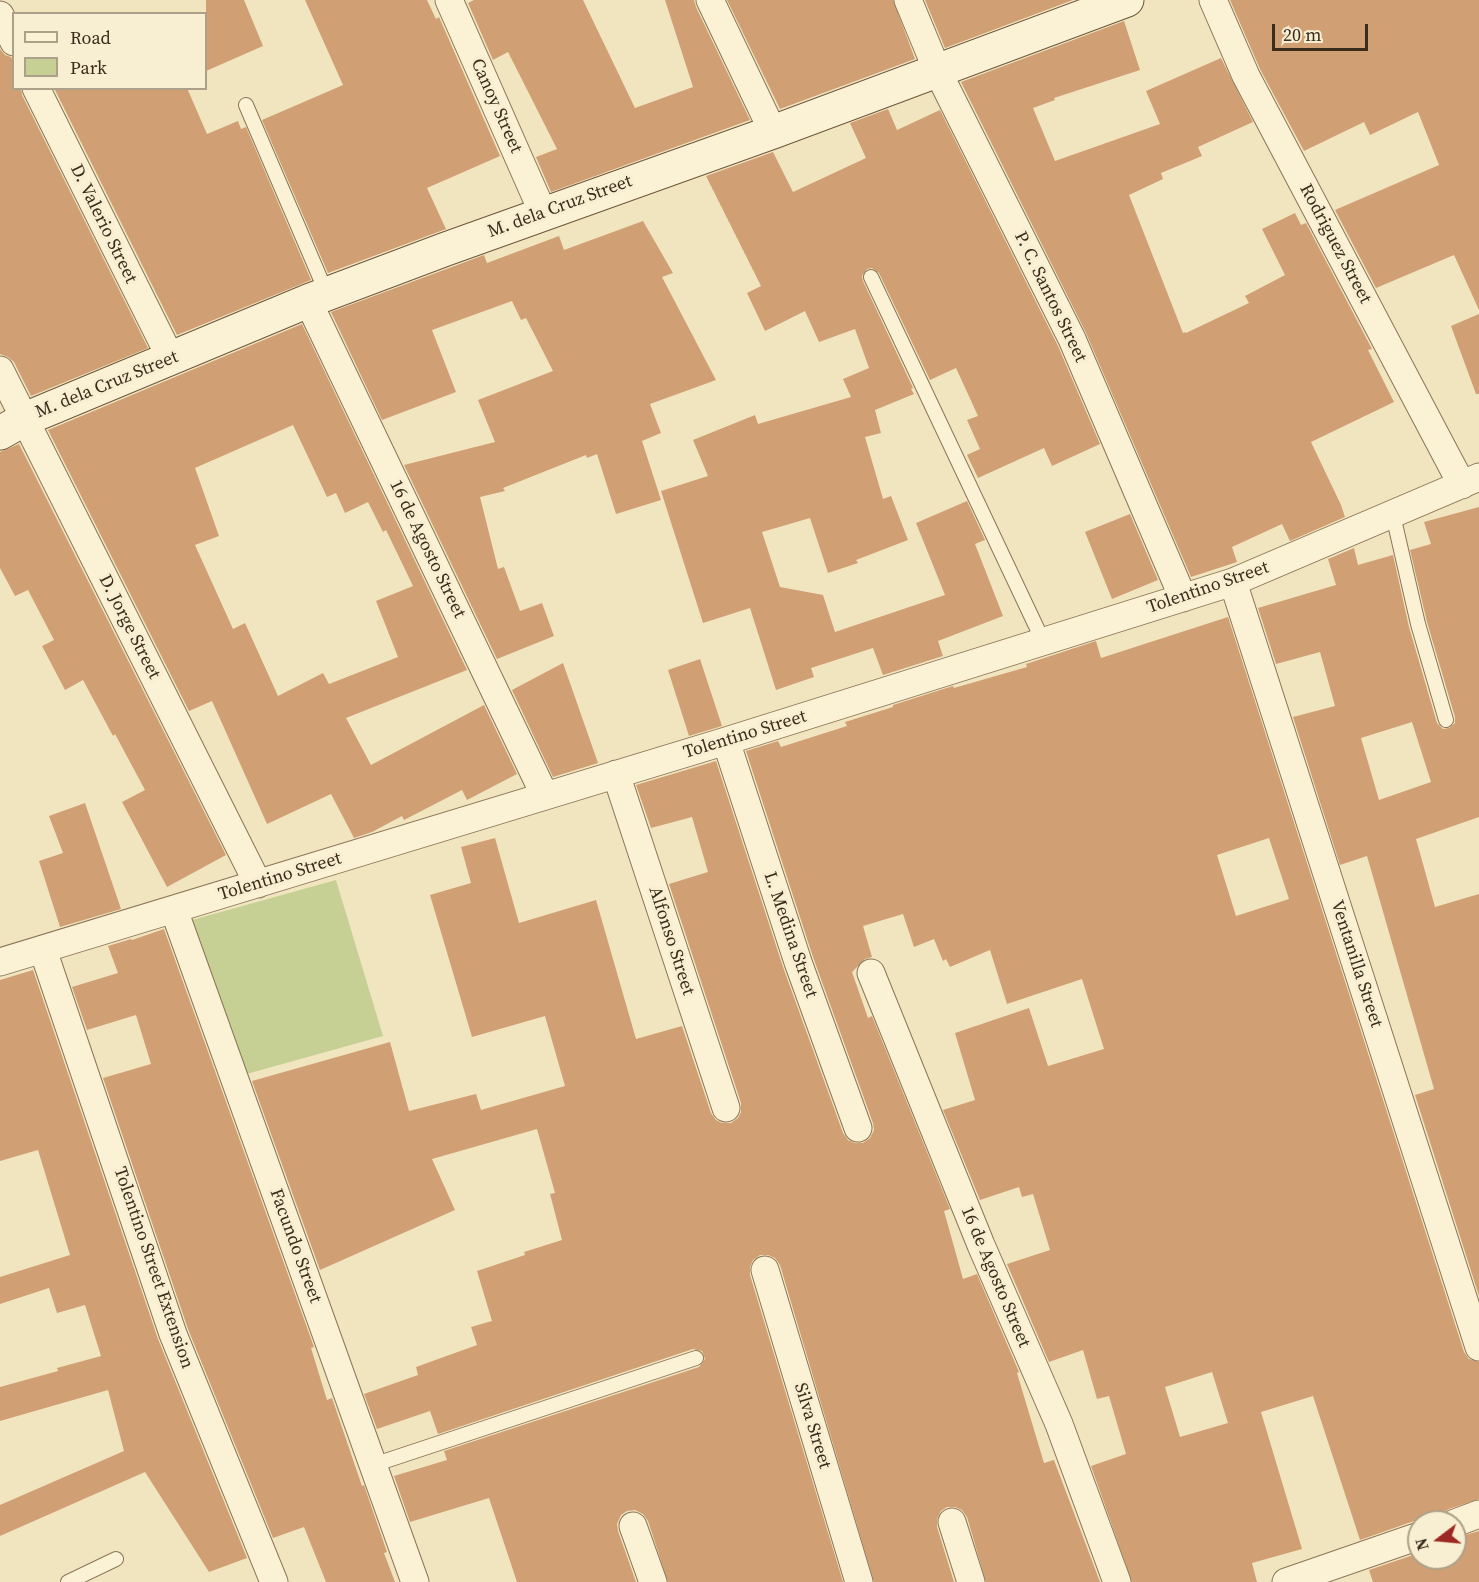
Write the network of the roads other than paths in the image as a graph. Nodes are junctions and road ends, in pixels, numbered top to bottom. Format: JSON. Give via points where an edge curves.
{"nodes":[{"id":1,"x":449,"y":0,"type":"edge"},
{"id":2,"x":710,"y":0,"type":"edge"},
{"id":3,"x":908,"y":0,"type":"edge"},
{"id":4,"x":1127,"y":0,"type":"edge"},
{"id":5,"x":1213,"y":0,"type":"edge"},
{"id":6,"x":0,"y":15,"type":"edge"},
{"id":7,"x":12,"y":38,"type":"edge"},
{"id":8,"x":937,"y":70,"type":"junction"},
{"id":9,"x":37,"y":90,"type":"edge"},
{"id":10,"x":246,"y":105,"type":"dead end"},
{"id":11,"x":773,"y":132,"type":"junction"},
{"id":12,"x":543,"y":213,"type":"junction"},
{"id":13,"x":871,"y":277,"type":"dead end"},
{"id":14,"x":318,"y":297,"type":"junction"},
{"id":15,"x":171,"y":359,"type":"junction"},
{"id":16,"x":0,"y":370,"type":"edge"},
{"id":17,"x":12,"y":426,"type":"edge"},
{"id":18,"x":1471,"y":481,"type":"edge"},
{"id":19,"x":1393,"y":515,"type":"junction"},
{"id":20,"x":1233,"y":582,"type":"junction"},
{"id":21,"x":1183,"y":598,"type":"junction"},
{"id":22,"x":1043,"y":641,"type":"junction"},
{"id":23,"x":1446,"y":720,"type":"dead end"},
{"id":24,"x":726,"y":741,"type":"junction"},
{"id":25,"x":616,"y":774,"type":"junction"},
{"id":26,"x":545,"y":796,"type":"junction"},
{"id":27,"x":258,"y":884,"type":"junction"},
{"id":28,"x":174,"y":910,"type":"junction"},
{"id":29,"x":43,"y":950,"type":"junction"},
{"id":30,"x":0,"y":962,"type":"edge"},
{"id":31,"x":871,"y":973,"type":"dead end"},
{"id":32,"x":726,"y":1108,"type":"dead end"},
{"id":33,"x":858,"y":1128,"type":"dead end"},
{"id":34,"x":765,"y":1270,"type":"dead end"},
{"id":35,"x":1479,"y":1347,"type":"edge"},
{"id":36,"x":696,"y":1358,"type":"dead end"},
{"id":37,"x":374,"y":1465,"type":"junction"},
{"id":38,"x":952,"y":1522,"type":"dead end"},
{"id":39,"x":633,"y":1526,"type":"dead end"},
{"id":40,"x":1407,"y":1541,"type":"edge"},
{"id":41,"x":116,"y":1559,"type":"dead end"},
{"id":42,"x":1329,"y":1575,"type":"edge"},
{"id":43,"x":68,"y":1582,"type":"edge"},
{"id":44,"x":274,"y":1582,"type":"edge"},
{"id":45,"x":415,"y":1582,"type":"edge"},
{"id":46,"x":653,"y":1582,"type":"edge"},
{"id":47,"x":860,"y":1582,"type":"edge"},
{"id":48,"x":971,"y":1582,"type":"edge"},
{"id":49,"x":1117,"y":1582,"type":"edge"},
{"id":50,"x":1286,"y":1582,"type":"edge"}],
"edges":[{"from":1,"to":12,"type":"street","name":"Canoy Street"},
{"from":2,"to":11,"type":"street"},
{"from":3,"to":8,"type":"street","name":"P. C. Santos Street"},
{"from":4,"to":8,"type":"street","name":"M. dela Cruz Street"},
{"from":5,"to":18,"type":"street","name":"Rodriguez Street","via":[[1246,76]]},
{"from":6,"to":7,"type":"street"},
{"from":8,"to":11,"type":"street","name":"M. dela Cruz Street"},
{"from":8,"to":21,"type":"street","name":"P. C. Santos Street","via":[[1072,339]]},
{"from":9,"to":15,"type":"street","name":"D. Valerio Street"},
{"from":10,"to":14,"type":"lane"},
{"from":11,"to":12,"type":"street","name":"M. dela Cruz Street"},
{"from":12,"to":14,"type":"street","name":"M. dela Cruz Street"},
{"from":13,"to":22,"type":"lane"},
{"from":14,"to":15,"type":"street","name":"M. dela Cruz Street"},
{"from":14,"to":26,"type":"street","name":"16 de Agosto Street"},
{"from":15,"to":17,"type":"street","name":"M. dela Cruz Street"},
{"from":16,"to":17,"type":"street","name":"D. Jorge Street"},
{"from":17,"to":27,"type":"street","name":"D. Jorge Street"},
{"from":18,"to":19,"type":"street","name":"Tolentino Street"},
{"from":19,"to":20,"type":"street","name":"Tolentino Street"},
{"from":19,"to":23,"type":"lane","via":[[1418,624]]},
{"from":20,"to":21,"type":"street","name":"Tolentino Street"},
{"from":20,"to":35,"type":"street","name":"Ventanilla Street"},
{"from":21,"to":22,"type":"street","name":"Tolentino Street"},
{"from":22,"to":24,"type":"street","name":"Tolentino Street"},
{"from":24,"to":25,"type":"street","name":"Tolentino Street"},
{"from":24,"to":33,"type":"street","name":"L. Medina Street","via":[[790,939]]},
{"from":25,"to":26,"type":"street","name":"Tolentino Street"},
{"from":25,"to":32,"type":"street","name":"Alfonso Street"},
{"from":26,"to":27,"type":"street","name":"Tolentino Street"},
{"from":27,"to":28,"type":"street","name":"Tolentino Street"},
{"from":28,"to":29,"type":"street","name":"Tolentino Street"},
{"from":28,"to":37,"type":"street","name":"Facundo Street"},
{"from":29,"to":30,"type":"street","name":"Tolentino Street"},
{"from":29,"to":44,"type":"street","name":"Tolentino Street Extension","via":[[174,1334]]},
{"from":31,"to":49,"type":"street","name":"16 de Agosto Street","via":[[981,1245],[1059,1424]]},
{"from":34,"to":47,"type":"street","name":"Silva Street"},
{"from":36,"to":37,"type":"lane"},
{"from":37,"to":45,"type":"street","name":"Facundo Street"},
{"from":38,"to":48,"type":"street"},
{"from":39,"to":46,"type":"street"},
{"from":40,"to":42,"type":"street"},
{"from":41,"to":43,"type":"lane"},
{"from":42,"to":50,"type":"street"}]}
